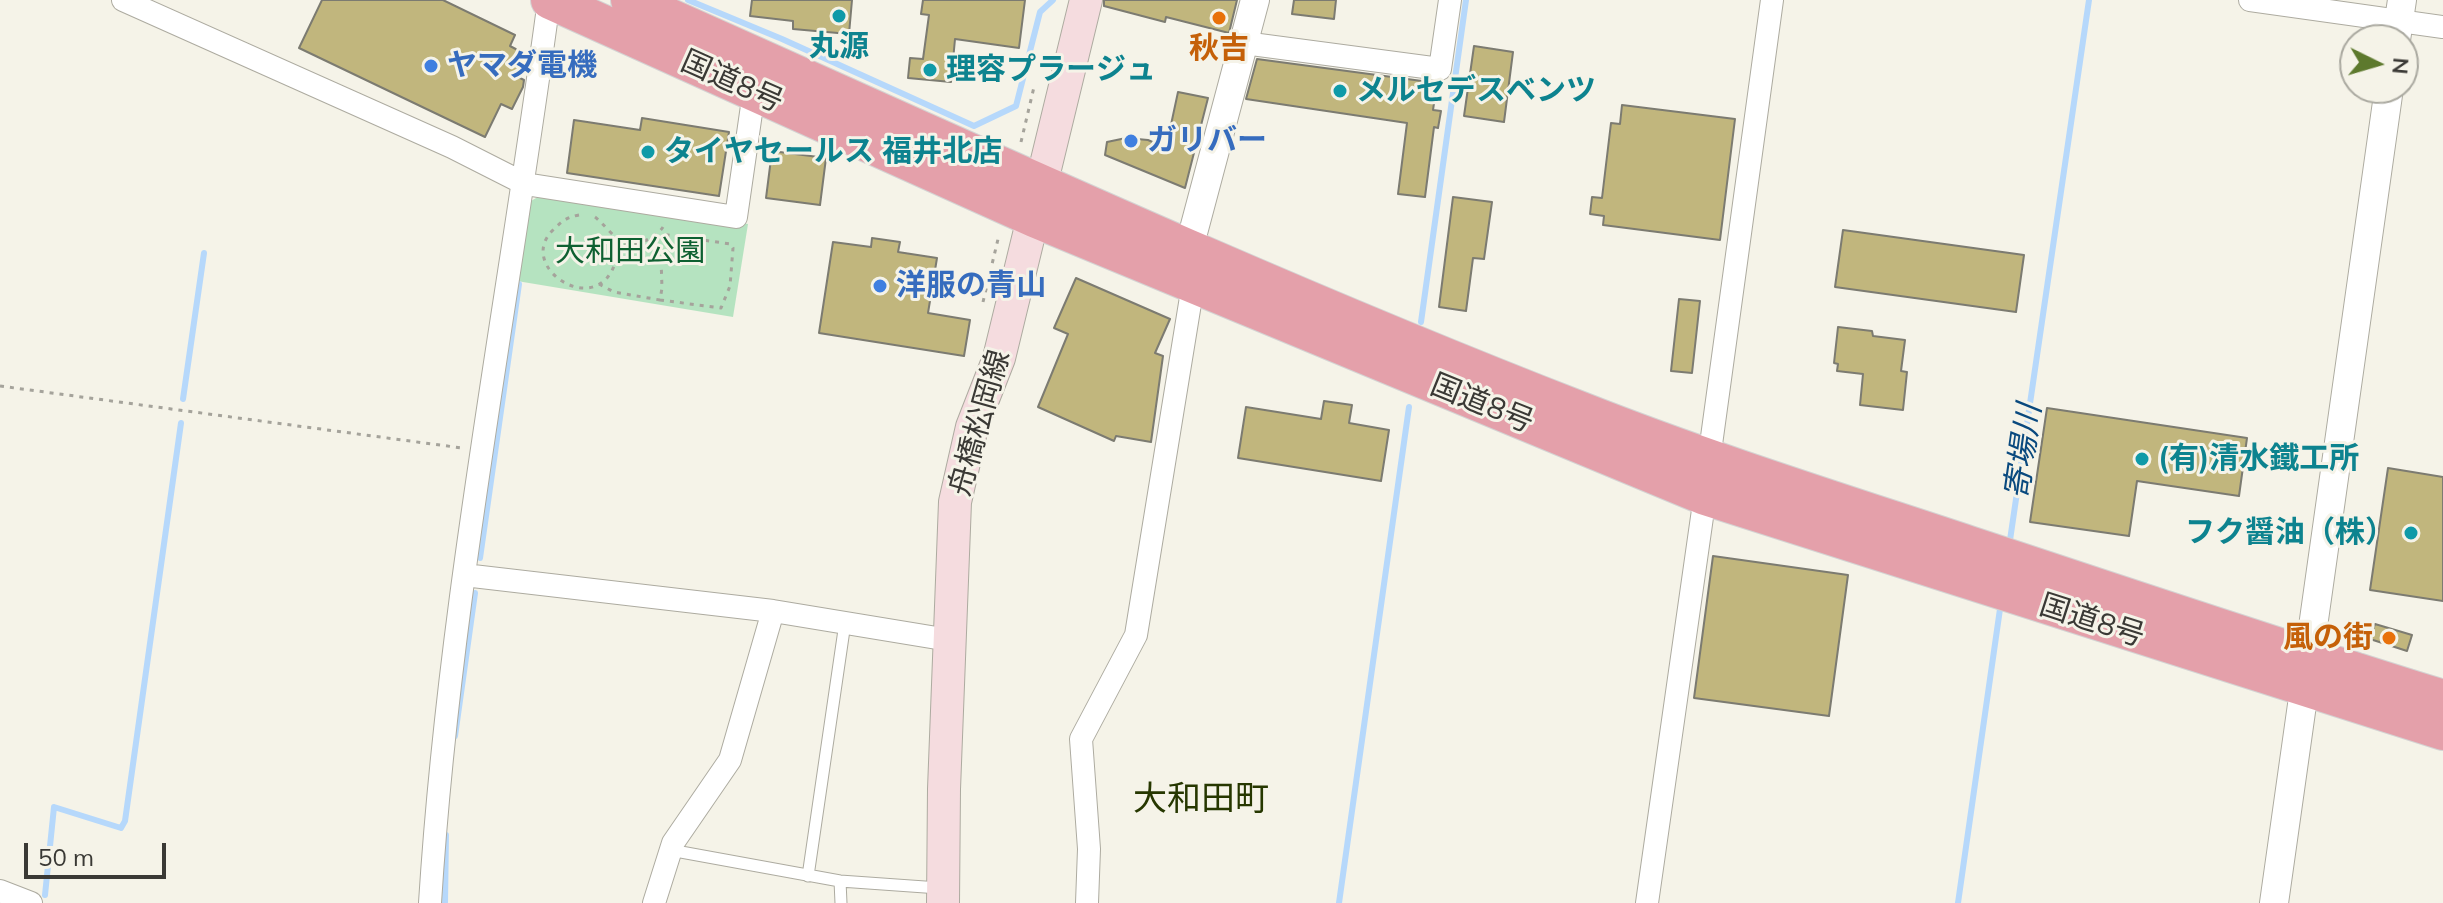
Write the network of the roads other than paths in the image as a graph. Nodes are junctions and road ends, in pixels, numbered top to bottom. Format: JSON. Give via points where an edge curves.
{"nodes":[{"id":1,"x":123,"y":0,"type":"edge"},
{"id":2,"x":550,"y":0,"type":"edge"},
{"id":3,"x":630,"y":0,"type":"edge"},
{"id":4,"x":1086,"y":0,"type":"edge"},
{"id":5,"x":1255,"y":0,"type":"edge"},
{"id":6,"x":1450,"y":0,"type":"edge"},
{"id":7,"x":1772,"y":0,"type":"edge"},
{"id":8,"x":2250,"y":0,"type":"edge"},
{"id":9,"x":2399,"y":20,"type":"edge"},
{"id":10,"x":2443,"y":27,"type":"edge"},
{"id":11,"x":1244,"y":43,"type":"junction"},
{"id":12,"x":754,"y":92,"type":"junction"},
{"id":13,"x":2387,"y":104,"type":"edge"},
{"id":14,"x":525,"y":184,"type":"junction"},
{"id":15,"x":1037,"y":201,"type":"junction"},
{"id":16,"x":1191,"y":266,"type":"junction"},
{"id":17,"x":1709,"y":459,"type":"junction"},
{"id":18,"x":1705,"y":496,"type":"junction"},
{"id":19,"x":464,"y":575,"type":"junction"},
{"id":20,"x":773,"y":611,"type":"junction"},
{"id":21,"x":845,"y":623,"type":"junction"},
{"id":22,"x":949,"y":640,"type":"junction"},
{"id":23,"x":2307,"y":673,"type":"junction"},
{"id":24,"x":2443,"y":699,"type":"edge"},
{"id":25,"x":2443,"y":731,"type":"edge"},
{"id":26,"x":670,"y":850,"type":"junction"},
{"id":27,"x":808,"y":876,"type":"junction"},
{"id":28,"x":840,"y":881,"type":"junction"},
{"id":29,"x":0,"y":891,"type":"edge"},
{"id":30,"x":943,"y":896,"type":"edge"},
{"id":31,"x":31,"y":903,"type":"edge"},
{"id":32,"x":430,"y":903,"type":"edge"},
{"id":33,"x":654,"y":903,"type":"edge"},
{"id":34,"x":841,"y":903,"type":"edge"},
{"id":35,"x":1087,"y":903,"type":"edge"},
{"id":36,"x":1647,"y":903,"type":"edge"},
{"id":37,"x":2274,"y":903,"type":"edge"}],
"edges":[{"from":1,"to":14,"type":"street"},
{"from":2,"to":12,"type":"highway","name":"国道8号"},
{"from":2,"to":14,"type":"street"},
{"from":3,"to":15,"type":"highway","name":"国道8号"},
{"from":4,"to":15,"type":"main road","name":"舟橋松岡線"},
{"from":5,"to":11,"type":"street"},
{"from":6,"to":11,"type":"street","via":[[1440,69]]},
{"from":7,"to":17,"type":"street"},
{"from":8,"to":9,"type":"street"},
{"from":9,"to":10,"type":"street"},
{"from":11,"to":16,"type":"street"},
{"from":12,"to":14,"type":"street","via":[[736,217]]},
{"from":12,"to":15,"type":"highway","name":"国道8号"},
{"from":13,"to":23,"type":"street"},
{"from":14,"to":19,"type":"street"},
{"from":15,"to":16,"type":"highway","name":"国道8号"},
{"from":15,"to":22,"type":"main road","name":"舟橋松岡線","via":[[999,358],[972,427],[955,502]]},
{"from":16,"to":17,"type":"highway","name":"国道8号","via":[[1420,347]]},
{"from":16,"to":18,"type":"highway","name":"国道8号"},
{"from":16,"to":35,"type":"street","via":[[1136,635],[1081,739]]},
{"from":17,"to":23,"type":"highway","name":"国道8号"},
{"from":18,"to":23,"type":"highway","name":"国道8号"},
{"from":18,"to":36,"type":"street"},
{"from":19,"to":20,"type":"street"},
{"from":19,"to":32,"type":"street"},
{"from":20,"to":21,"type":"street"},
{"from":20,"to":26,"type":"street","via":[[730,760]]},
{"from":21,"to":22,"type":"street"},
{"from":21,"to":27,"type":"lane"},
{"from":22,"to":30,"type":"main road","name":"舟橋松岡線"},
{"from":23,"to":24,"type":"highway","name":"国道8号"},
{"from":23,"to":25,"type":"highway","name":"国道8号"},
{"from":23,"to":37,"type":"street"},
{"from":26,"to":27,"type":"lane"},
{"from":26,"to":33,"type":"street"},
{"from":27,"to":28,"type":"lane"},
{"from":28,"to":30,"type":"lane"},
{"from":28,"to":34,"type":"lane"},
{"from":29,"to":31,"type":"street"}]}
